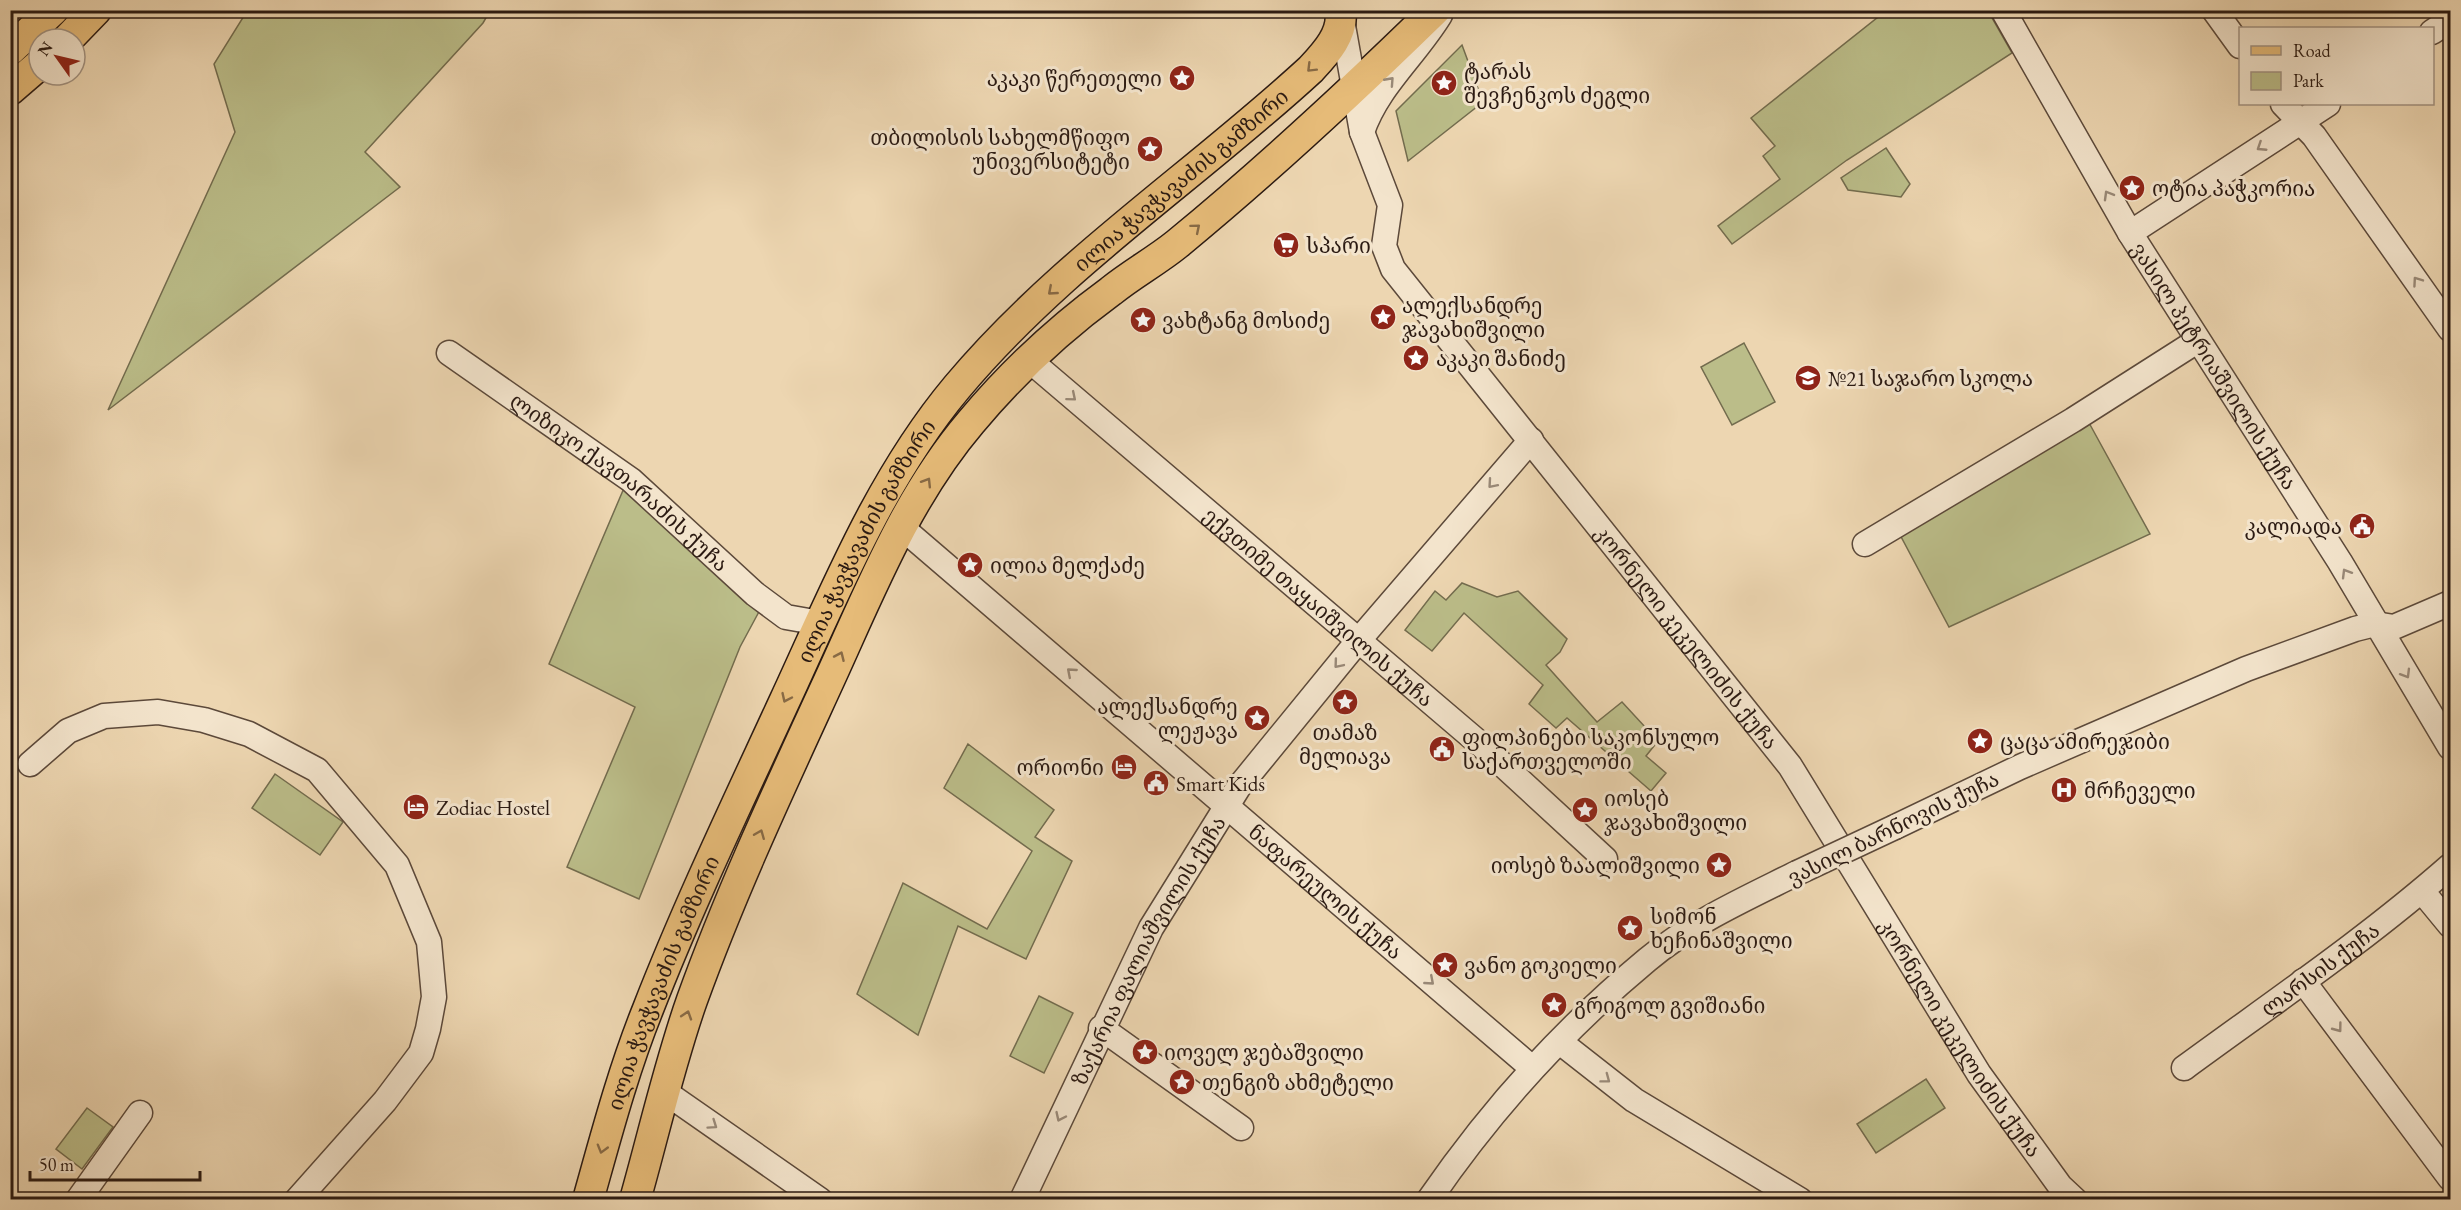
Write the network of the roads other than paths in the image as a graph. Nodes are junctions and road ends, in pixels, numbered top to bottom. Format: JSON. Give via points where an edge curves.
{"nodes":[{"id":1,"x":53,"y":10,"type":"edge"},
{"id":2,"x":96,"y":10,"type":"edge"},
{"id":3,"x":1435,"y":10,"type":"edge"},
{"id":4,"x":1443,"y":10,"type":"edge"},
{"id":5,"x":2003,"y":10,"type":"edge"},
{"id":6,"x":2214,"y":10,"type":"edge"},
{"id":7,"x":1341,"y":15,"type":"edge"},
{"id":8,"x":2451,"y":20,"type":"edge"},
{"id":9,"x":80,"y":27,"type":"edge"},
{"id":10,"x":2434,"y":31,"type":"edge"},
{"id":11,"x":2239,"y":43,"type":"edge"},
{"id":12,"x":10,"y":50,"type":"edge"},
{"id":13,"x":27,"y":75,"type":"edge"},
{"id":14,"x":1351,"y":77,"type":"junction"},
{"id":15,"x":10,"y":90,"type":"edge"},
{"id":16,"x":2284,"y":105,"type":"edge"},
{"id":17,"x":2326,"y":105,"type":"edge"},
{"id":18,"x":2299,"y":122,"type":"junction"},
{"id":19,"x":1362,"y":132,"type":"junction"},
{"id":20,"x":2130,"y":233,"type":"junction"},
{"id":21,"x":2451,"y":329,"type":"edge"},
{"id":22,"x":2197,"y":341,"type":"junction"},
{"id":23,"x":449,"y":353,"type":"dead end"},
{"id":24,"x":1028,"y":359,"type":"junction"},
{"id":25,"x":1531,"y":440,"type":"junction"},
{"id":26,"x":900,"y":526,"type":"junction"},
{"id":27,"x":1865,"y":544,"type":"dead end"},
{"id":28,"x":2451,"y":603,"type":"edge"},
{"id":29,"x":786,"y":617,"type":"junction"},
{"id":30,"x":820,"y":623,"type":"junction"},
{"id":31,"x":2375,"y":624,"type":"junction"},
{"id":32,"x":1358,"y":641,"type":"junction"},
{"id":33,"x":805,"y":657,"type":"junction"},
{"id":34,"x":2451,"y":747,"type":"edge"},
{"id":35,"x":30,"y":764,"type":"dead end"},
{"id":36,"x":1226,"y":807,"type":"junction"},
{"id":37,"x":1605,"y":859,"type":"dead end"},
{"id":38,"x":2451,"y":866,"type":"edge"},
{"id":39,"x":2422,"y":891,"type":"junction"},
{"id":40,"x":2451,"y":925,"type":"edge"},
{"id":41,"x":2303,"y":981,"type":"junction"},
{"id":42,"x":1101,"y":1028,"type":"junction"},
{"id":43,"x":1560,"y":1042,"type":"junction"},
{"id":44,"x":1532,"y":1068,"type":"junction"},
{"id":45,"x":2184,"y":1068,"type":"dead end"},
{"id":46,"x":665,"y":1092,"type":"junction"},
{"id":47,"x":140,"y":1113,"type":"dead end"},
{"id":48,"x":1241,"y":1128,"type":"dead end"},
{"id":49,"x":2451,"y":1178,"type":"edge"},
{"id":50,"x":78,"y":1200,"type":"edge"},
{"id":51,"x":297,"y":1200,"type":"edge"},
{"id":52,"x":588,"y":1200,"type":"edge"},
{"id":53,"x":635,"y":1200,"type":"edge"},
{"id":54,"x":820,"y":1200,"type":"edge"},
{"id":55,"x":1022,"y":1200,"type":"edge"},
{"id":56,"x":1429,"y":1200,"type":"edge"},
{"id":57,"x":1800,"y":1200,"type":"edge"},
{"id":58,"x":2075,"y":1200,"type":"edge"}],
"edges":[{"from":1,"to":12,"type":"main road"},
{"from":2,"to":9,"type":"main road"},
{"from":3,"to":14,"type":"main road","name":"ილია ჭავჭავაძის გამზირი"},
{"from":19,"to":4,"type":"street","one_way":true,"via":[[1380,93],[1423,42]]},
{"from":20,"to":5,"type":"street","name":"ვასილ პეტრიაშვილის ქუჩა","one_way":true},
{"from":6,"to":11,"type":"street"},
{"from":7,"to":14,"type":"street","name":"კორნელი კეკელიძის ქუჩა"},
{"from":7,"to":30,"type":"main road","name":"ილია ჭავჭავაძის გამზირი","one_way":true,"via":[[1332,43],[1311,69],[1028,312],[961,382],[893,478]]},
{"from":8,"to":10,"type":"street"},
{"from":13,"to":15,"type":"main road"},
{"from":14,"to":19,"type":"street","name":"კორნელი კეკელიძის ქუჩა"},
{"from":24,"to":14,"type":"main road","name":"ილია ჭავჭავაძის გამზირი","one_way":true,"via":[[1112,290],[1177,244],[1308,133]]},
{"from":16,"to":18,"type":"street"},
{"from":17,"to":18,"type":"street"},
{"from":18,"to":20,"type":"street","one_way":true},
{"from":21,"to":18,"type":"street","one_way":true,"via":[[2314,136]]},
{"from":19,"to":25,"type":"street","name":"კორნელი კეკელიძის ქუჩა","via":[[1390,206],[1384,246],[1393,269]]},
{"from":20,"to":22,"type":"street","name":"ვასილ პეტრიაშვილის ქუჩა"},
{"from":22,"to":27,"type":"street"},
{"from":31,"to":22,"type":"street","name":"ვასილ პეტრიაშვილის ქუჩა","one_way":true,"via":[[2340,562]]},
{"from":23,"to":29,"type":"street","name":"ლიზიკო ქავთარაძის ქუჩა","via":[[631,480],[755,594]]},
{"from":26,"to":24,"type":"main road","name":"ილია ჭავჭავაძის გამზირი","one_way":true,"via":[[969,423]]},
{"from":24,"to":32,"type":"street","name":"ექვთიმე თაყაიშვილის ქუჩა","one_way":true},
{"from":25,"to":32,"type":"street","name":"ზაქარია ფალიაშვილის ქუჩა","one_way":true},
{"from":25,"to":58,"type":"street","name":"კორნელი კეკელიძის ქუჩა","via":[[1806,789],[1979,1074],[2060,1186]]},
{"from":36,"to":26,"type":"street","name":"ნაფარეულის ქუჩა","one_way":true},
{"from":46,"to":26,"type":"main road","name":"ილია ჭავჭავაძის გამზირი","one_way":true,"via":[[692,999],[771,808]]},
{"from":28,"to":31,"type":"street","name":"ვასილ ბარნოვის ქუჩა","via":[[2394,627]]},
{"from":29,"to":30,"type":"street","name":"ლიზიკო ქავთარაძის ქუჩა"},
{"from":29,"to":33,"type":"street","name":"ლიზიკო ქავთარაძის ქუჩა"},
{"from":30,"to":33,"type":"main road","name":"ილია ჭავჭავაძის გამზირი"},
{"from":31,"to":34,"type":"street","name":"ვასილ პეტრიაშვილის ქუჩა","one_way":true},
{"from":31,"to":43,"type":"street","name":"ვასილ ბარნოვის ქუჩა","bridge":true,"via":[[2246,669],[2020,767],[1719,911],[1648,959]]},
{"from":32,"to":36,"type":"street","name":"ზაქარია ფალიაშვილის ქუჩა","one_way":true},
{"from":32,"to":37,"type":"street","name":"ექვთიმე თაყაიშვილის ქუჩა","via":[[1479,743]]},
{"from":33,"to":52,"type":"main road","name":"ილია ჭავჭავაძის გამზირი","one_way":true,"via":[[648,1009]]},
{"from":35,"to":51,"type":"street","via":[[68,731],[104,716],[158,712],[204,720],[249,734],[317,770],[397,865],[429,942],[434,997],[421,1053],[385,1101]]},
{"from":36,"to":42,"type":"street","name":"ზაქარია ფალიაშვილის ქუჩა","via":[[1151,928]]},
{"from":36,"to":44,"type":"street","name":"ნაფარეულის ქუჩა","one_way":true},
{"from":38,"to":39,"type":"street","name":"ლარსის ქუჩა"},
{"from":39,"to":40,"type":"street"},
{"from":39,"to":41,"type":"street","name":"ლარსის ქუჩა"},
{"from":41,"to":45,"type":"street","name":"ლარსის ქუჩა"},
{"from":41,"to":49,"type":"street","one_way":true},
{"from":42,"to":48,"type":"street"},
{"from":42,"to":55,"type":"street","name":"ზაქარია ფალიაშვილის ქუჩა","one_way":true},
{"from":43,"to":44,"type":"street","name":"ვასილ ბარნოვის ქუჩა"},
{"from":43,"to":57,"type":"street","one_way":true,"via":[[1634,1100]]},
{"from":44,"to":56,"type":"street","name":"ვასილ ბარნოვის ქუჩა"},
{"from":46,"to":53,"type":"main road","name":"ილია ჭავჭავაძის გამზირი"},
{"from":46,"to":54,"type":"street","one_way":true},
{"from":47,"to":50,"type":"street"}]}
